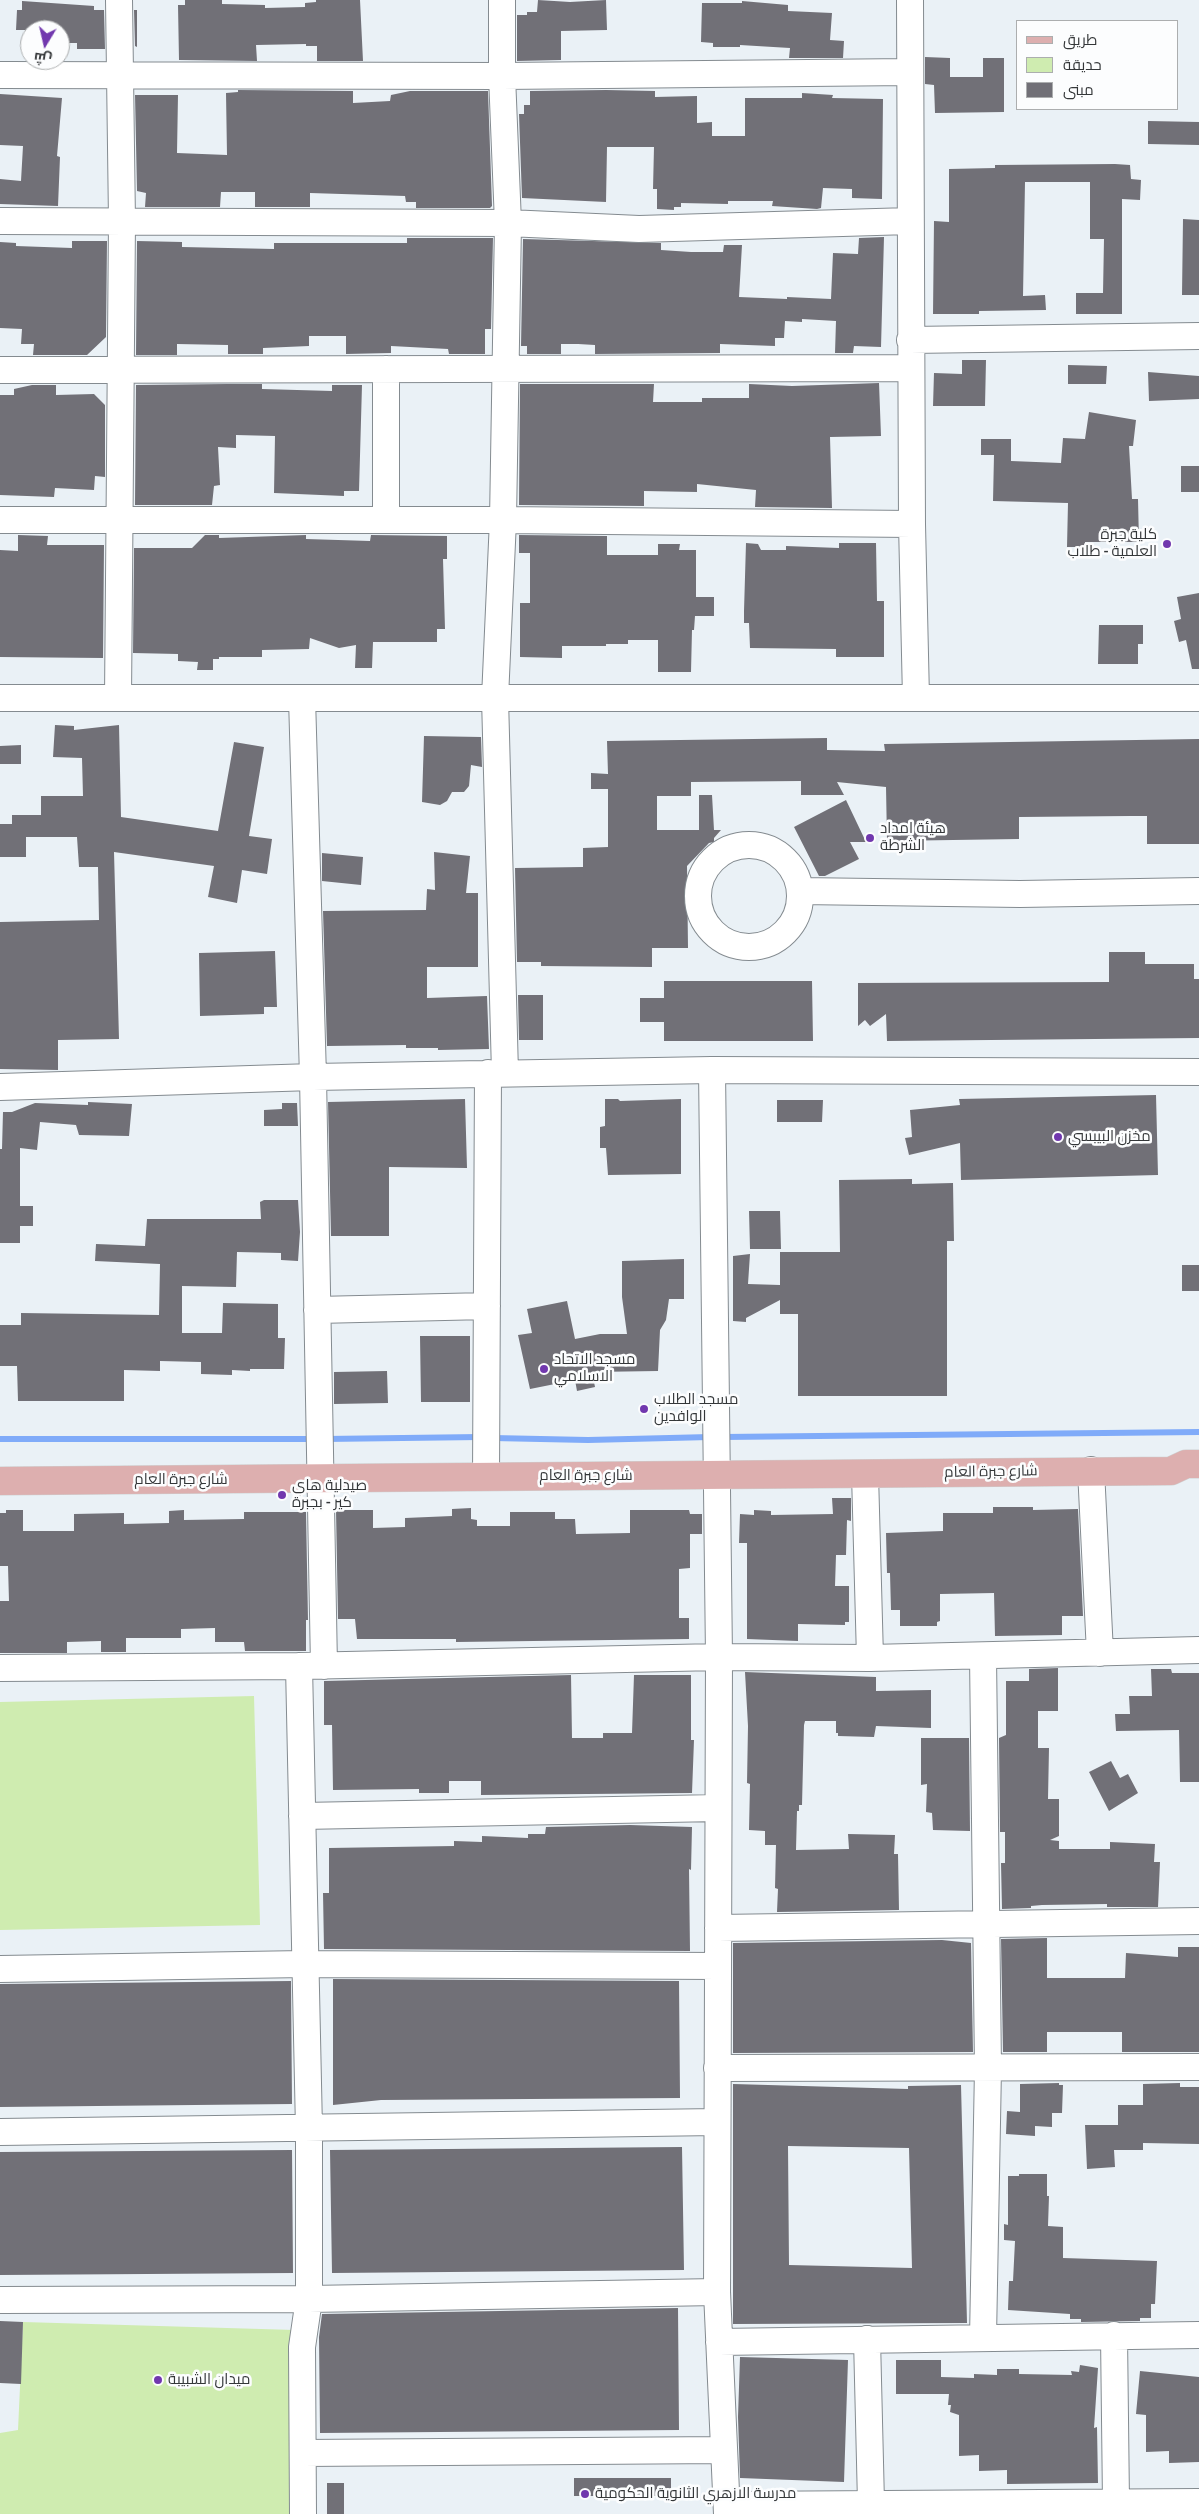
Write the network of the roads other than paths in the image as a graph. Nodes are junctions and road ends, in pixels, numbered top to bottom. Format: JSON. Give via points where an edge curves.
{"nodes":[{"id":1,"x":119,"y":0,"type":"edge"},
{"id":2,"x":502,"y":0,"type":"edge"},
{"id":3,"x":910,"y":0,"type":"edge"},
{"id":4,"x":909,"y":72,"type":"junction"},
{"id":5,"x":120,"y":74,"type":"junction"},
{"id":6,"x":0,"y":75,"type":"edge"},
{"id":7,"x":502,"y":76,"type":"junction"},
{"id":8,"x":0,"y":221,"type":"edge"},
{"id":9,"x":122,"y":221,"type":"junction"},
{"id":10,"x":910,"y":221,"type":"junction"},
{"id":11,"x":508,"y":223,"type":"junction"},
{"id":12,"x":1199,"y":336,"type":"edge"},
{"id":13,"x":910,"y":340,"type":"junction"},
{"id":14,"x":910,"y":368,"type":"junction"},
{"id":15,"x":386,"y":369,"type":"junction"},
{"id":16,"x":506,"y":369,"type":"junction"},
{"id":17,"x":0,"y":370,"type":"edge"},
{"id":18,"x":120,"y":370,"type":"junction"},
{"id":19,"x":0,"y":520,"type":"edge"},
{"id":20,"x":120,"y":520,"type":"junction"},
{"id":21,"x":386,"y":520,"type":"junction"},
{"id":22,"x":503,"y":520,"type":"junction"},
{"id":23,"x":912,"y":524,"type":"junction"},
{"id":24,"x":0,"y":698,"type":"edge"},
{"id":25,"x":118,"y":698,"type":"junction"},
{"id":26,"x":302,"y":698,"type":"junction"},
{"id":27,"x":495,"y":698,"type":"junction"},
{"id":28,"x":916,"y":698,"type":"junction"},
{"id":29,"x":1199,"y":698,"type":"edge"},
{"id":30,"x":800,"y":891,"type":"dead end"},
{"id":31,"x":1199,"y":891,"type":"edge"},
{"id":32,"x":712,"y":1070,"type":"junction"},
{"id":33,"x":1199,"y":1072,"type":"edge"},
{"id":34,"x":497,"y":1073,"type":"junction"},
{"id":35,"x":312,"y":1077,"type":"junction"},
{"id":36,"x":0,"y":1087,"type":"edge"},
{"id":37,"x":487,"y":1306,"type":"junction"},
{"id":38,"x":317,"y":1310,"type":"junction"},
{"id":39,"x":1199,"y":1464,"type":"edge"},
{"id":40,"x":1091,"y":1470,"type":"junction"},
{"id":41,"x":1171,"y":1471,"type":"junction"},
{"id":42,"x":865,"y":1474,"type":"junction"},
{"id":43,"x":717,"y":1475,"type":"junction"},
{"id":44,"x":486,"y":1477,"type":"junction"},
{"id":45,"x":320,"y":1478,"type":"junction"},
{"id":46,"x":1199,"y":1479,"type":"edge"},
{"id":47,"x":0,"y":1481,"type":"edge"},
{"id":48,"x":1199,"y":1650,"type":"edge"},
{"id":49,"x":1100,"y":1653,"type":"junction"},
{"id":50,"x":983,"y":1656,"type":"junction"},
{"id":51,"x":719,"y":1657,"type":"junction"},
{"id":52,"x":870,"y":1658,"type":"junction"},
{"id":53,"x":311,"y":1666,"type":"junction"},
{"id":54,"x":0,"y":1668,"type":"edge"},
{"id":55,"x":718,"y":1808,"type":"junction"},
{"id":56,"x":302,"y":1816,"type":"junction"},
{"id":57,"x":1199,"y":1921,"type":"edge"},
{"id":58,"x":985,"y":1924,"type":"junction"},
{"id":59,"x":718,"y":1928,"type":"junction"},
{"id":60,"x":304,"y":1964,"type":"junction"},
{"id":61,"x":718,"y":1966,"type":"junction"},
{"id":62,"x":0,"y":1968,"type":"edge"},
{"id":63,"x":1199,"y":2066,"type":"edge"},
{"id":64,"x":717,"y":2068,"type":"junction"},
{"id":65,"x":988,"y":2068,"type":"junction"},
{"id":66,"x":717,"y":2122,"type":"junction"},
{"id":67,"x":309,"y":2129,"type":"junction"},
{"id":68,"x":0,"y":2132,"type":"edge"},
{"id":69,"x":718,"y":2292,"type":"junction"},
{"id":70,"x":309,"y":2299,"type":"junction"},
{"id":71,"x":0,"y":2300,"type":"edge"},
{"id":72,"x":1114,"y":2335,"type":"junction"},
{"id":73,"x":1199,"y":2335,"type":"edge"},
{"id":74,"x":983,"y":2338,"type":"junction"},
{"id":75,"x":867,"y":2339,"type":"junction"},
{"id":76,"x":719,"y":2342,"type":"junction"},
{"id":77,"x":724,"y":2450,"type":"junction"},
{"id":78,"x":303,"y":2452,"type":"junction"},
{"id":79,"x":1199,"y":2502,"type":"edge"},
{"id":80,"x":871,"y":2503,"type":"junction"},
{"id":81,"x":1116,"y":2503,"type":"junction"},
{"id":82,"x":727,"y":2510,"type":"edge"},
{"id":83,"x":303,"y":2514,"type":"edge"}],
"edges":[{"from":1,"to":5,"type":"street"},
{"from":2,"to":7,"type":"street"},
{"from":3,"to":4,"type":"street"},
{"from":4,"to":7,"type":"street"},
{"from":4,"to":10,"type":"street"},
{"from":5,"to":6,"type":"street"},
{"from":5,"to":7,"type":"street"},
{"from":5,"to":9,"type":"street"},
{"from":7,"to":11,"type":"street"},
{"from":8,"to":9,"type":"street"},
{"from":9,"to":11,"type":"street"},
{"from":9,"to":18,"type":"street"},
{"from":10,"to":11,"type":"street","via":[[639,229]]},
{"from":10,"to":13,"type":"street"},
{"from":11,"to":16,"type":"street"},
{"from":12,"to":13,"type":"street"},
{"from":13,"to":14,"type":"street"},
{"from":14,"to":16,"type":"street"},
{"from":14,"to":23,"type":"street"},
{"from":15,"to":16,"type":"street"},
{"from":15,"to":18,"type":"street"},
{"from":15,"to":21,"type":"street"},
{"from":16,"to":22,"type":"street"},
{"from":17,"to":18,"type":"street"},
{"from":18,"to":20,"type":"street"},
{"from":19,"to":20,"type":"street"},
{"from":20,"to":21,"type":"street"},
{"from":20,"to":25,"type":"street"},
{"from":21,"to":22,"type":"street"},
{"from":22,"to":23,"type":"street"},
{"from":22,"to":27,"type":"street"},
{"from":23,"to":28,"type":"street"},
{"from":24,"to":25,"type":"street"},
{"from":25,"to":26,"type":"street"},
{"from":26,"to":27,"type":"street"},
{"from":26,"to":35,"type":"street"},
{"from":27,"to":28,"type":"street"},
{"from":27,"to":34,"type":"street"},
{"from":28,"to":29,"type":"street"},
{"from":30,"to":31,"type":"street","via":[[1020,894]]},
{"from":32,"to":33,"type":"street"},
{"from":32,"to":34,"type":"street"},
{"from":32,"to":43,"type":"street"},
{"from":34,"to":35,"type":"street"},
{"from":34,"to":37,"type":"street"},
{"from":35,"to":36,"type":"street"},
{"from":35,"to":38,"type":"street"},
{"from":37,"to":38,"type":"street"},
{"from":37,"to":44,"type":"street"},
{"from":38,"to":45,"type":"street"},
{"from":39,"to":41,"type":"main road","via":[[1186,1464]]},
{"from":40,"to":41,"type":"main road","name":"شارع جبرة العام"},
{"from":40,"to":42,"type":"main road","name":"شارع جبرة العام"},
{"from":40,"to":49,"type":"street"},
{"from":41,"to":46,"type":"main road","via":[[1184,1479]]},
{"from":42,"to":43,"type":"main road","name":"شارع جبرة العام"},
{"from":42,"to":52,"type":"street"},
{"from":43,"to":44,"type":"main road","name":"شارع جبرة العام"},
{"from":43,"to":51,"type":"street"},
{"from":44,"to":45,"type":"main road","name":"شارع جبرة العام"},
{"from":45,"to":47,"type":"main road","name":"شارع جبرة العام"},
{"from":45,"to":53,"type":"street"},
{"from":48,"to":49,"type":"street"},
{"from":49,"to":50,"type":"street"},
{"from":50,"to":52,"type":"street"},
{"from":50,"to":58,"type":"street"},
{"from":51,"to":52,"type":"street"},
{"from":51,"to":53,"type":"street"},
{"from":51,"to":55,"type":"street"},
{"from":53,"to":54,"type":"street"},
{"from":53,"to":56,"type":"street"},
{"from":55,"to":56,"type":"street"},
{"from":55,"to":59,"type":"street"},
{"from":56,"to":60,"type":"street"},
{"from":57,"to":58,"type":"street"},
{"from":58,"to":59,"type":"street"},
{"from":58,"to":65,"type":"street"},
{"from":59,"to":61,"type":"street"},
{"from":60,"to":61,"type":"street"},
{"from":60,"to":62,"type":"street"},
{"from":60,"to":67,"type":"street"},
{"from":61,"to":64,"type":"street"},
{"from":63,"to":65,"type":"street"},
{"from":64,"to":65,"type":"street"},
{"from":64,"to":66,"type":"street"},
{"from":65,"to":74,"type":"street"},
{"from":66,"to":67,"type":"street"},
{"from":66,"to":69,"type":"street"},
{"from":67,"to":68,"type":"street"},
{"from":67,"to":70,"type":"street"},
{"from":69,"to":70,"type":"street"},
{"from":69,"to":76,"type":"street"},
{"from":70,"to":71,"type":"street"},
{"from":70,"to":78,"type":"street","via":[[302,2347]]},
{"from":72,"to":73,"type":"street"},
{"from":72,"to":74,"type":"street"},
{"from":72,"to":81,"type":"street"},
{"from":74,"to":75,"type":"street"},
{"from":75,"to":76,"type":"street"},
{"from":75,"to":80,"type":"street"},
{"from":76,"to":77,"type":"street"},
{"from":77,"to":78,"type":"street"},
{"from":77,"to":82,"type":"street"},
{"from":78,"to":83,"type":"street"},
{"from":79,"to":81,"type":"street"},
{"from":80,"to":81,"type":"street"},
{"from":80,"to":82,"type":"street"}]}
